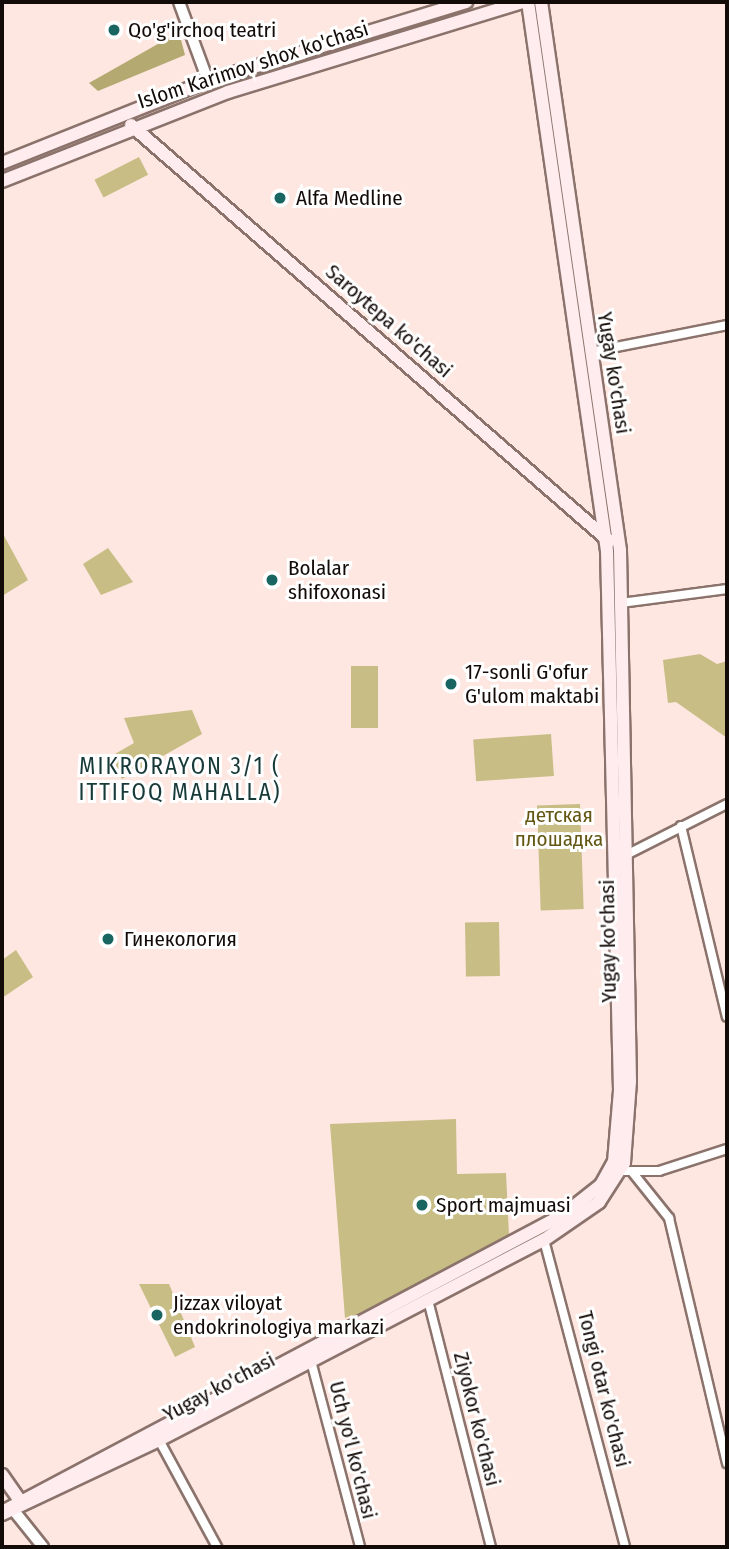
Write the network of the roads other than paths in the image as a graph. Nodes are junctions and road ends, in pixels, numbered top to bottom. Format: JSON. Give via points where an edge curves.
{"nodes":[{"id":1,"x":181,"y":2,"type":"edge"},
{"id":2,"x":466,"y":2,"type":"edge"},
{"id":3,"x":523,"y":2,"type":"edge"},
{"id":4,"x":528,"y":2,"type":"edge"},
{"id":5,"x":541,"y":2,"type":"edge"},
{"id":6,"x":208,"y":81,"type":"junction"},
{"id":7,"x":131,"y":125,"type":"junction"},
{"id":8,"x":2,"y":163,"type":"edge"},
{"id":9,"x":2,"y":181,"type":"edge"},
{"id":10,"x":727,"y":325,"type":"edge"},
{"id":11,"x":591,"y":352,"type":"junction"},
{"id":12,"x":606,"y":538,"type":"junction"},
{"id":13,"x":620,"y":550,"type":"junction"},
{"id":14,"x":727,"y":589,"type":"edge"},
{"id":15,"x":621,"y":603,"type":"junction"},
{"id":16,"x":727,"y":804,"type":"edge"},
{"id":17,"x":681,"y":826,"type":"junction"},
{"id":18,"x":626,"y":855,"type":"junction"},
{"id":19,"x":727,"y":1017,"type":"edge"},
{"id":20,"x":727,"y":1149,"type":"edge"},
{"id":21,"x":627,"y":1172,"type":"junction"},
{"id":22,"x":544,"y":1240,"type":"junction"},
{"id":23,"x":428,"y":1300,"type":"junction"},
{"id":24,"x":311,"y":1361,"type":"junction"},
{"id":25,"x":159,"y":1440,"type":"junction"},
{"id":26,"x":727,"y":1463,"type":"edge"},
{"id":27,"x":2,"y":1475,"type":"edge"},
{"id":28,"x":2,"y":1489,"type":"edge"},
{"id":29,"x":12,"y":1508,"type":"edge"},
{"id":30,"x":43,"y":1547,"type":"edge"},
{"id":31,"x":217,"y":1547,"type":"edge"},
{"id":32,"x":360,"y":1547,"type":"edge"},
{"id":33,"x":491,"y":1547,"type":"edge"},
{"id":34,"x":625,"y":1547,"type":"edge"}],
"edges":[{"from":1,"to":6,"type":"street"},
{"from":2,"to":6,"type":"main road","name":"Islom Karimov shox ko'chasi"},
{"from":3,"to":7,"type":"main road","name":"Islom Karimov shox ko'chasi"},
{"from":4,"to":12,"type":"main road","name":"Yugay ko'chasi"},
{"from":5,"to":11,"type":"main road","name":"Yugay ko'chasi"},
{"from":6,"to":8,"type":"main road","name":"Islom Karimov shox ko'chasi"},
{"from":7,"to":9,"type":"main road","name":"Islom Karimov shox ko'chasi"},
{"from":7,"to":12,"type":"main road","name":"Saroytepa ko'chasi"},
{"from":10,"to":11,"type":"street"},
{"from":11,"to":13,"type":"main road","name":"Yugay ko'chasi"},
{"from":12,"to":13,"type":"main road","name":"Saroytepa ko'chasi"},
{"from":12,"to":29,"type":"main road","name":"Yugay ko'chasi","via":[[620,1090],[618,1143],[609,1174],[581,1203],[537,1230]]},
{"from":13,"to":15,"type":"main road","name":"Yugay ko'chasi"},
{"from":14,"to":15,"type":"street"},
{"from":15,"to":18,"type":"main road","name":"Yugay ko'chasi"},
{"from":16,"to":17,"type":"street"},
{"from":17,"to":18,"type":"street"},
{"from":17,"to":19,"type":"street"},
{"from":18,"to":21,"type":"main road","name":"Yugay ko'chasi"},
{"from":20,"to":21,"type":"street"},
{"from":21,"to":22,"type":"main road","name":"Yugay ko'chasi","via":[[599,1202]]},
{"from":21,"to":26,"type":"street","via":[[669,1218]]},
{"from":22,"to":23,"type":"main road","name":"Yugay ko'chasi"},
{"from":22,"to":34,"type":"street","name":"Tongi otar ko'chasi"},
{"from":23,"to":24,"type":"main road","name":"Yugay ko'chasi"},
{"from":23,"to":33,"type":"street","name":"Ziyokor ko'chasi"},
{"from":24,"to":25,"type":"main road","name":"Yugay ko'chasi"},
{"from":24,"to":32,"type":"street","name":"Uch yo'l ko'chasi"},
{"from":25,"to":29,"type":"main road","name":"Yugay ko'chasi"},
{"from":25,"to":31,"type":"street"},
{"from":27,"to":29,"type":"main road"},
{"from":28,"to":29,"type":"main road"},
{"from":29,"to":30,"type":"street"}]}
